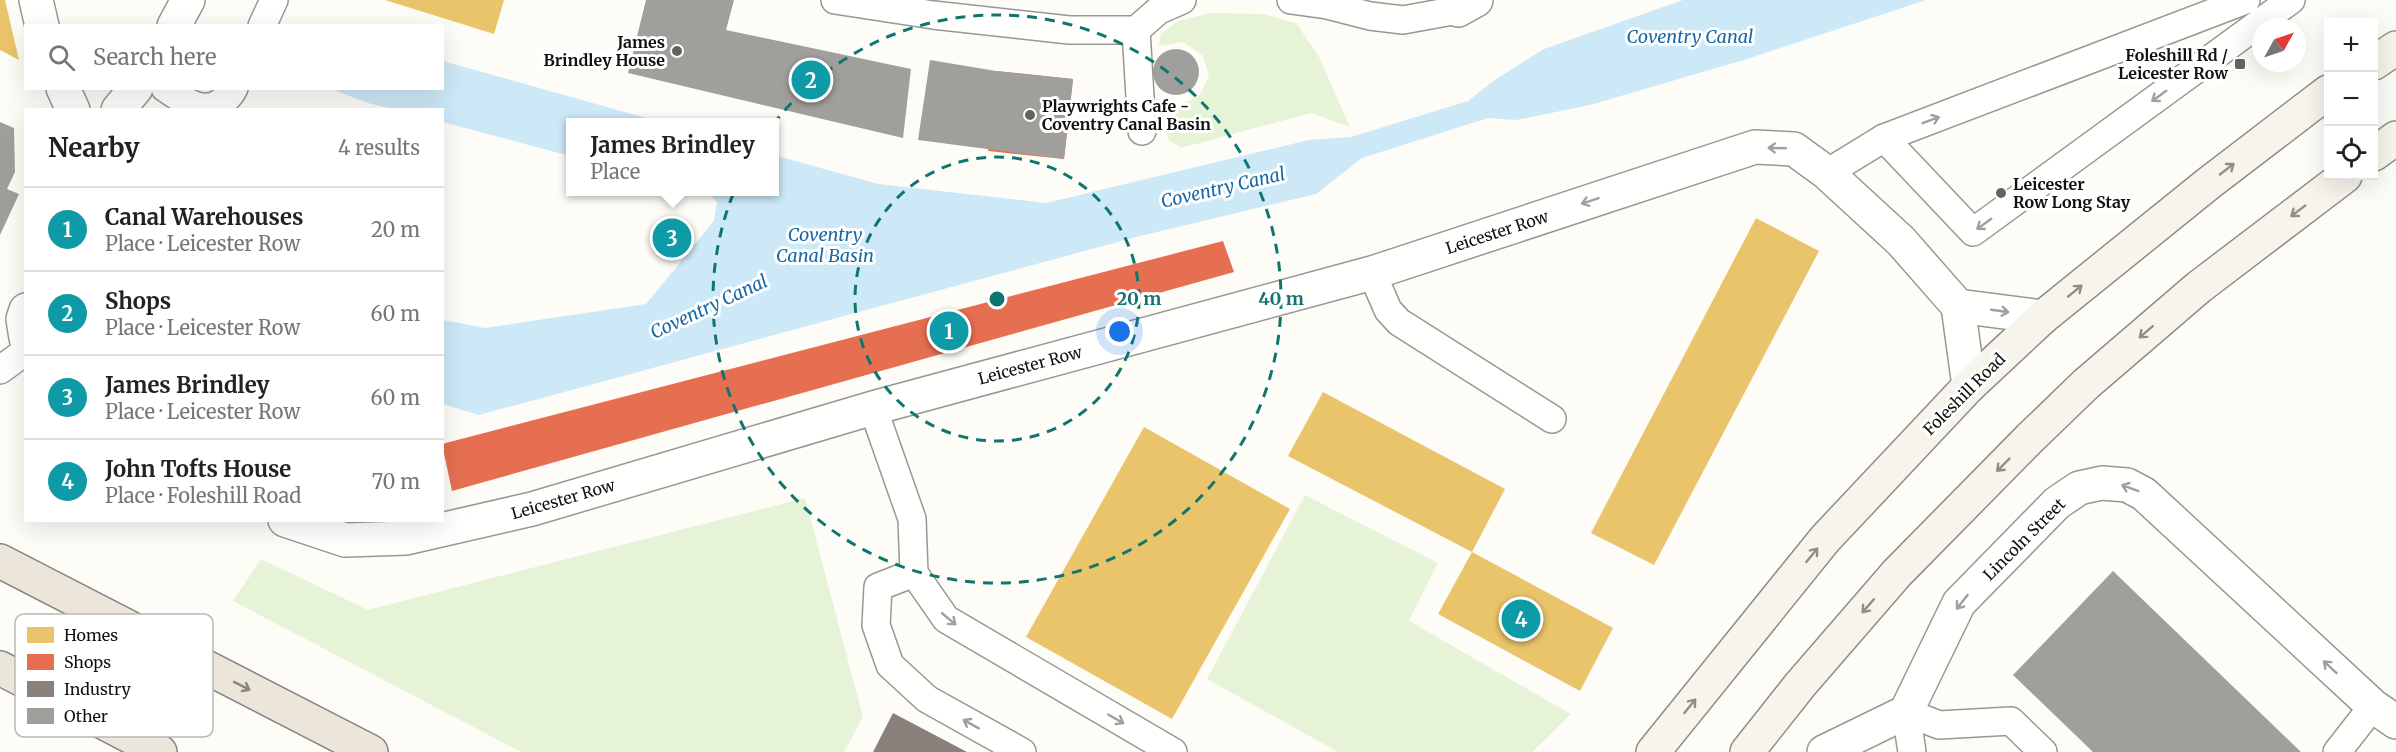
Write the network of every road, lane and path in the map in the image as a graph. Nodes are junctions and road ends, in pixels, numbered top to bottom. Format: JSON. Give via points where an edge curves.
{"nodes":[{"id":1,"x":36,"y":0,"type":"edge"},
{"id":2,"x":188,"y":0,"type":"edge"},
{"id":3,"x":274,"y":0,"type":"edge"},
{"id":4,"x":835,"y":0,"type":"edge"},
{"id":5,"x":1182,"y":0,"type":"edge"},
{"id":6,"x":1292,"y":0,"type":"edge"},
{"id":7,"x":2246,"y":0,"type":"edge"},
{"id":8,"x":2291,"y":0,"type":"edge"},
{"id":9,"x":1467,"y":5,"type":"edge"},
{"id":10,"x":2185,"y":23,"type":"junction"},
{"id":11,"x":42,"y":24,"type":"edge"},
{"id":12,"x":175,"y":24,"type":"edge"},
{"id":13,"x":263,"y":24,"type":"edge"},
{"id":14,"x":1136,"y":30,"type":"junction"},
{"id":15,"x":2396,"y":48,"type":"edge"},
{"id":16,"x":2211,"y":59,"type":"junction"},
{"id":17,"x":2378,"y":60,"type":"edge"},
{"id":18,"x":64,"y":90,"type":"edge"},
{"id":19,"x":134,"y":90,"type":"edge"},
{"id":20,"x":168,"y":90,"type":"edge"},
{"id":21,"x":233,"y":90,"type":"edge"},
{"id":22,"x":2324,"y":95,"type":"edge"},
{"id":23,"x":72,"y":108,"type":"edge"},
{"id":24,"x":120,"y":108,"type":"edge"},
{"id":25,"x":1142,"y":131,"type":"dead end"},
{"id":26,"x":1884,"y":138,"type":"junction"},
{"id":27,"x":2396,"y":138,"type":"edge"},
{"id":28,"x":2378,"y":150,"type":"edge"},
{"id":29,"x":1827,"y":173,"type":"junction"},
{"id":30,"x":2340,"y":180,"type":"edge"},
{"id":31,"x":1372,"y":273,"type":"junction"},
{"id":32,"x":1958,"y":306,"type":"junction"},
{"id":33,"x":2043,"y":317,"type":"junction"},
{"id":34,"x":24,"y":352,"type":"edge"},
{"id":35,"x":0,"y":370,"type":"edge"},
{"id":36,"x":1969,"y":386,"type":"junction"},
{"id":37,"x":873,"y":408,"type":"junction"},
{"id":38,"x":1552,"y":419,"type":"dead end"},
{"id":39,"x":291,"y":522,"type":"edge"},
{"id":40,"x":0,"y":556,"type":"edge"},
{"id":41,"x":0,"y":561,"type":"edge"},
{"id":42,"x":914,"y":573,"type":"junction"},
{"id":43,"x":59,"y":592,"type":"junction"},
{"id":44,"x":102,"y":614,"type":"edge"},
{"id":45,"x":0,"y":668,"type":"edge"},
{"id":46,"x":213,"y":671,"type":"edge"},
{"id":47,"x":15,"y":676,"type":"edge"},
{"id":48,"x":1906,"y":712,"type":"junction"},
{"id":49,"x":2384,"y":714,"type":"edge"},
{"id":50,"x":131,"y":737,"type":"edge"},
{"id":51,"x":160,"y":752,"type":"edge"},
{"id":52,"x":371,"y":752,"type":"edge"},
{"id":53,"x":1022,"y":752,"type":"edge"},
{"id":54,"x":1173,"y":752,"type":"edge"},
{"id":55,"x":1653,"y":752,"type":"edge"},
{"id":56,"x":1747,"y":752,"type":"edge"},
{"id":57,"x":1824,"y":752,"type":"edge"},
{"id":58,"x":1912,"y":752,"type":"edge"},
{"id":59,"x":2043,"y":752,"type":"edge"},
{"id":60,"x":2337,"y":752,"type":"edge"}],
"edges":[{"from":1,"to":11,"type":"street"},
{"from":2,"to":12,"type":"street"},
{"from":3,"to":13,"type":"lane"},
{"from":4,"to":14,"type":"lane","via":[[1069,30]]},
{"from":5,"to":14,"type":"lane","via":[[1159,10]]},
{"from":6,"to":9,"type":"lane","via":[[1402,20]]},
{"from":7,"to":10,"type":"lane"},
{"from":8,"to":16,"type":"lane"},
{"from":10,"to":16,"type":"lane"},
{"from":26,"to":10,"type":"lane","one_way":true},
{"from":14,"to":25,"type":"lane"},
{"from":15,"to":17,"type":"main road"},
{"from":16,"to":26,"type":"lane","one_way":true,"via":[[1973,232]]},
{"from":18,"to":23,"type":"street"},
{"from":19,"to":24,"type":"street"},
{"from":20,"to":21,"type":"lane","via":[[197,107],[215,107]]},
{"from":33,"to":22,"type":"main road","name":"Foleshill Road","one_way":true},
{"from":26,"to":29,"type":"lane"},
{"from":27,"to":28,"type":"main road"},
{"from":29,"to":31,"type":"street","name":"Leicester Row","one_way":true,"via":[[1794,149],[1755,147]]},
{"from":29,"to":32,"type":"street","name":"Leicester Row","via":[[1901,241]]},
{"from":30,"to":56,"type":"main road","one_way":true,"via":[[2199,286],[2070,399],[1896,573]]},
{"from":31,"to":37,"type":"street","name":"Leicester Row"},
{"from":31,"to":38,"type":"lane","via":[[1399,322]]},
{"from":32,"to":33,"type":"street","one_way":true},
{"from":32,"to":36,"type":"street"},
{"from":33,"to":36,"type":"main road","name":"Foleshill Road"},
{"from":34,"to":35,"type":"lane"},
{"from":55,"to":36,"type":"main road","name":"Foleshill Road","one_way":true,"via":[[1825,539]]},
{"from":37,"to":39,"type":"street","name":"Leicester Row","via":[[531,508],[406,538],[345,540]]},
{"from":37,"to":42,"type":"lane","via":[[912,519]]},
{"from":40,"to":43,"type":"highway"},
{"from":41,"to":43,"type":"highway"},
{"from":53,"to":42,"type":"lane","one_way":true,"via":[[927,699],[890,665],[876,625],[878,587]]},
{"from":42,"to":54,"type":"lane","one_way":true,"via":[[946,619]]},
{"from":43,"to":44,"type":"highway","one_way":true},
{"from":45,"to":47,"type":"highway"},
{"from":46,"to":52,"type":"highway","one_way":true},
{"from":49,"to":48,"type":"street","name":"Lincoln Street","one_way":true,"via":[[2144,494],[2127,484],[2102,483],[2079,488],[2057,503],[1959,603]]},
{"from":48,"to":57,"type":"street"},
{"from":48,"to":58,"type":"lane"},
{"from":48,"to":59,"type":"lane","via":[[1938,725],[2011,721]]},
{"from":49,"to":60,"type":"lane"},
{"from":50,"to":51,"type":"highway"}]}
